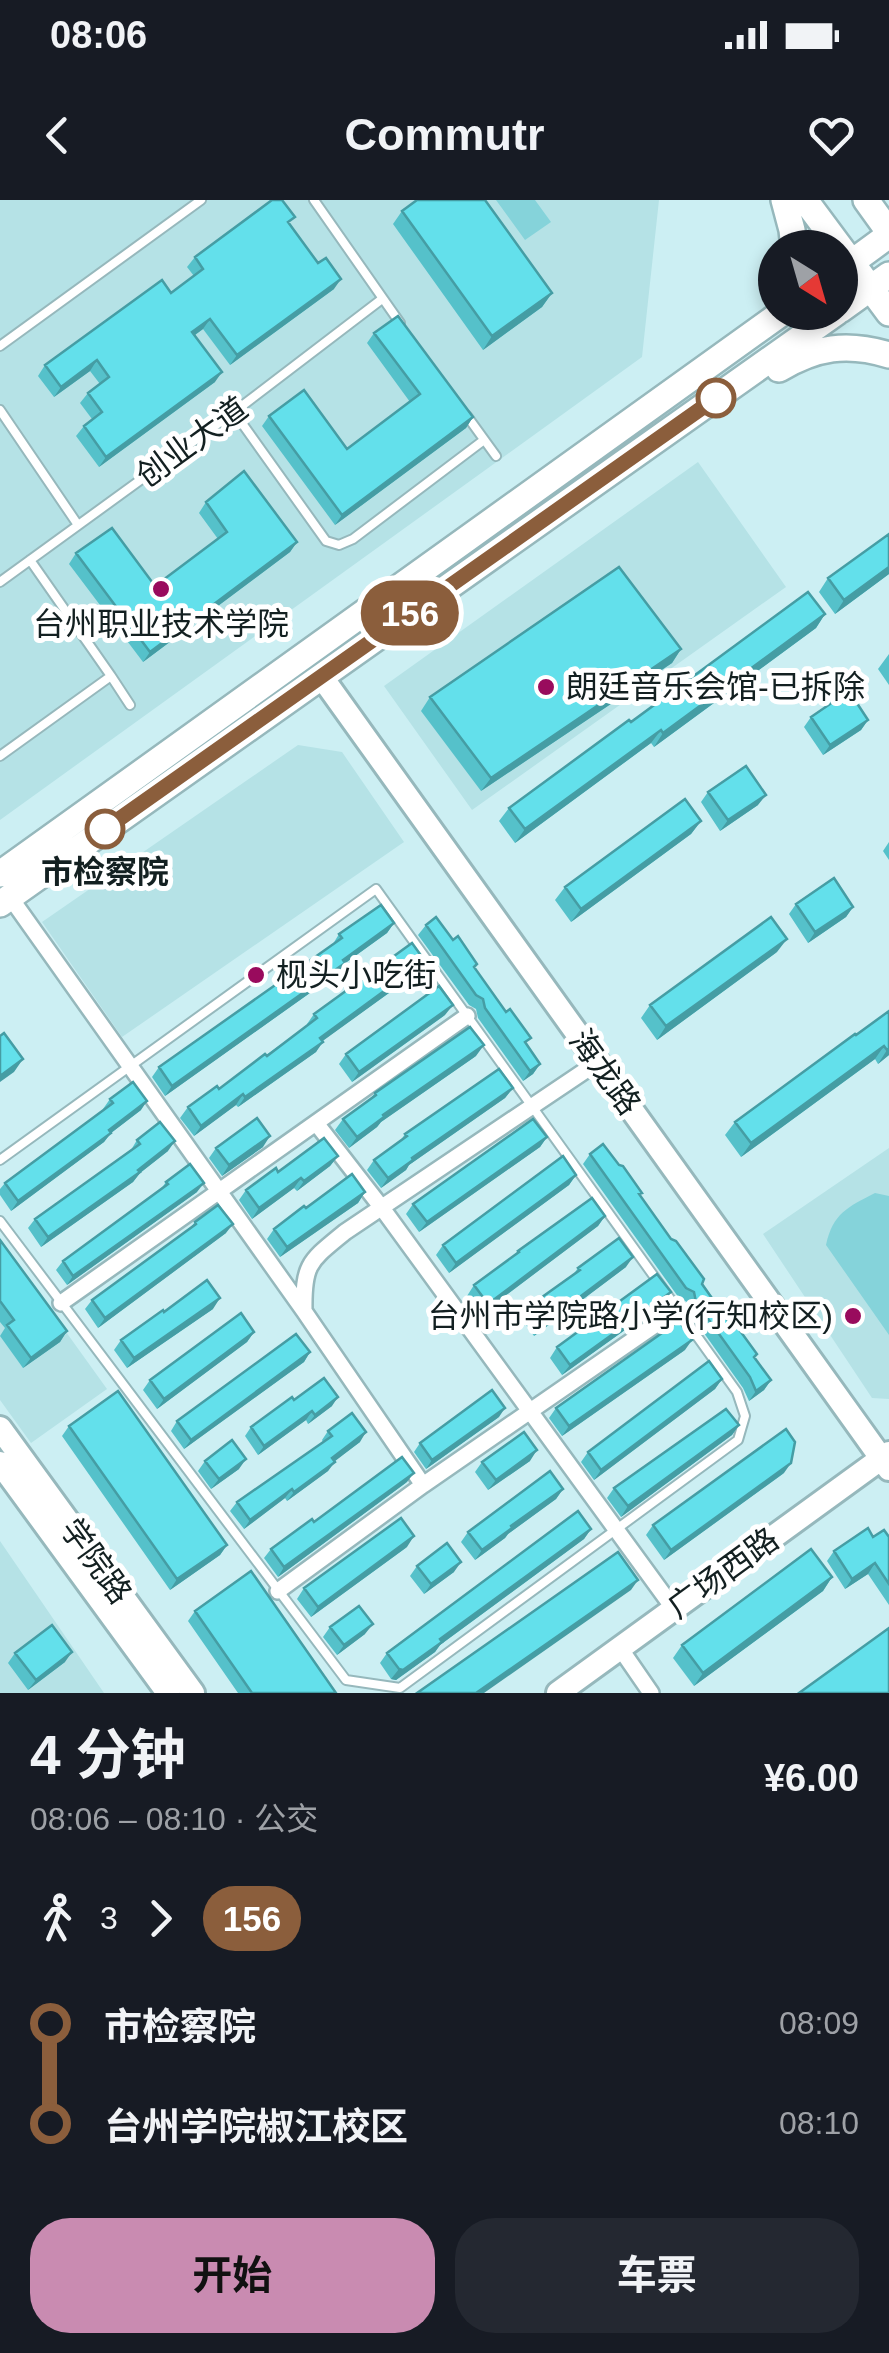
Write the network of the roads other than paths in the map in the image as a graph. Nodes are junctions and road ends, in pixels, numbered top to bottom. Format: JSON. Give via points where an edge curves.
{"nodes":[{"id":1,"x":200,"y":200,"type":"edge"},
{"id":2,"x":314,"y":200,"type":"edge"},
{"id":3,"x":784,"y":200,"type":"edge"},
{"id":4,"x":804,"y":200,"type":"edge"},
{"id":5,"x":866,"y":200,"type":"edge"},
{"id":6,"x":792,"y":230,"type":"edge"},
{"id":7,"x":823,"y":230,"type":"edge"},
{"id":8,"x":889,"y":233,"type":"edge"},
{"id":9,"x":858,"y":258,"type":"edge"},
{"id":10,"x":880,"y":282,"type":"edge"},
{"id":11,"x":858,"y":297,"type":"edge"},
{"id":12,"x":382,"y":299,"type":"junction"},
{"id":13,"x":889,"y":313,"type":"edge"},
{"id":14,"x":758,"y":326,"type":"edge"},
{"id":15,"x":405,"y":330,"type":"edge"},
{"id":16,"x":759,"y":330,"type":"edge"},
{"id":17,"x":811,"y":330,"type":"edge"},
{"id":18,"x":749,"y":337,"type":"junction"},
{"id":19,"x":0,"y":346,"type":"edge"},
{"id":20,"x":889,"y":354,"type":"edge"},
{"id":21,"x":462,"y":408,"type":"edge"},
{"id":22,"x":0,"y":410,"type":"edge"},
{"id":23,"x":234,"y":412,"type":"junction"},
{"id":24,"x":484,"y":440,"type":"junction"},
{"id":25,"x":654,"y":442,"type":"junction"},
{"id":26,"x":496,"y":456,"type":"dead end"},
{"id":27,"x":78,"y":525,"type":"junction"},
{"id":28,"x":30,"y":560,"type":"junction"},
{"id":29,"x":0,"y":582,"type":"edge"},
{"id":30,"x":111,"y":676,"type":"junction"},
{"id":31,"x":321,"y":676,"type":"junction"},
{"id":32,"x":130,"y":705,"type":"dead end"},
{"id":33,"x":0,"y":756,"type":"edge"},
{"id":34,"x":3,"y":892,"type":"edge"},
{"id":35,"x":467,"y":1016,"type":"junction"},
{"id":36,"x":598,"y":1062,"type":"junction"},
{"id":37,"x":130,"y":1066,"type":"junction"},
{"id":38,"x":532,"y":1107,"type":"junction"},
{"id":39,"x":316,"y":1123,"type":"junction"},
{"id":40,"x":0,"y":1160,"type":"edge"},
{"id":41,"x":219,"y":1191,"type":"junction"},
{"id":42,"x":382,"y":1208,"type":"junction"},
{"id":43,"x":0,"y":1222,"type":"edge"},
{"id":44,"x":61,"y":1303,"type":"junction"},
{"id":45,"x":678,"y":1309,"type":"junction"},
{"id":46,"x":304,"y":1311,"type":"junction"},
{"id":47,"x":531,"y":1412,"type":"junction"},
{"id":48,"x":0,"y":1428,"type":"edge"},
{"id":49,"x":886,"y":1460,"type":"edge"},
{"id":50,"x":0,"y":1464,"type":"edge"},
{"id":51,"x":423,"y":1485,"type":"junction"},
{"id":52,"x":616,"y":1529,"type":"junction"},
{"id":53,"x":278,"y":1591,"type":"junction"},
{"id":54,"x":674,"y":1608,"type":"junction"},
{"id":55,"x":620,"y":1648,"type":"junction"},
{"id":56,"x":156,"y":1690,"type":"edge"},
{"id":57,"x":193,"y":1693,"type":"edge"},
{"id":58,"x":558,"y":1693,"type":"edge"},
{"id":59,"x":651,"y":1693,"type":"edge"}],
"edges":[{"from":1,"to":19,"type":"lane"},
{"from":2,"to":12,"type":"lane"},
{"from":3,"to":6,"type":"main road"},
{"from":4,"to":7,"type":"main road"},
{"from":5,"to":8,"type":"main road"},
{"from":8,"to":9,"type":"main road"},
{"from":10,"to":11,"type":"main road"},
{"from":10,"to":13,"type":"main road"},
{"from":12,"to":15,"type":"lane"},
{"from":12,"to":23,"type":"lane","name":"创业大道"},
{"from":14,"to":18,"type":"main road"},
{"from":16,"to":18,"type":"main road"},
{"from":17,"to":25,"type":"main road"},
{"from":18,"to":34,"type":"main road"},
{"from":20,"to":25,"type":"main road","via":[[861,346],[808,354]]},
{"from":21,"to":24,"type":"lane"},
{"from":22,"to":27,"type":"lane"},
{"from":23,"to":24,"type":"lane","via":[[326,542],[339,545]]},
{"from":23,"to":27,"type":"lane","name":"创业大道"},
{"from":24,"to":26,"type":"lane"},
{"from":25,"to":31,"type":"main road"},
{"from":27,"to":28,"type":"lane","name":"创业大道"},
{"from":28,"to":29,"type":"lane","name":"创业大道"},
{"from":28,"to":30,"type":"lane"},
{"from":30,"to":32,"type":"lane"},
{"from":30,"to":33,"type":"lane"},
{"from":31,"to":34,"type":"main road"},
{"from":31,"to":36,"type":"main road","name":"海龙路"},
{"from":34,"to":37,"type":"street"},
{"from":35,"to":37,"type":"lane","via":[[376,888]]},
{"from":35,"to":38,"type":"lane"},
{"from":35,"to":39,"type":"street"},
{"from":36,"to":38,"type":"street"},
{"from":36,"to":49,"type":"main road","name":"海龙路"},
{"from":37,"to":40,"type":"lane"},
{"from":37,"to":41,"type":"street"},
{"from":38,"to":42,"type":"street"},
{"from":38,"to":45,"type":"lane"},
{"from":39,"to":41,"type":"street"},
{"from":39,"to":42,"type":"street"},
{"from":41,"to":44,"type":"street"},
{"from":41,"to":46,"type":"street"},
{"from":42,"to":46,"type":"street","via":[[312,1259]]},
{"from":42,"to":47,"type":"street"},
{"from":43,"to":44,"type":"lane"},
{"from":44,"to":53,"type":"lane"},
{"from":45,"to":47,"type":"street"},
{"from":45,"to":52,"type":"lane","via":[[737,1392],[745,1416],[738,1440]]},
{"from":46,"to":51,"type":"street"},
{"from":47,"to":51,"type":"street"},
{"from":47,"to":52,"type":"street"},
{"from":48,"to":57,"type":"main road","name":"学院路"},
{"from":49,"to":54,"type":"main road","name":"广场西路"},
{"from":50,"to":56,"type":"main road","name":"学院路"},
{"from":51,"to":53,"type":"street"},
{"from":52,"to":53,"type":"lane","via":[[400,1688],[346,1680]]},
{"from":52,"to":54,"type":"street"},
{"from":54,"to":55,"type":"main road","name":"广场西路"},
{"from":55,"to":58,"type":"main road","name":"广场西路"},
{"from":55,"to":59,"type":"street"}]}
